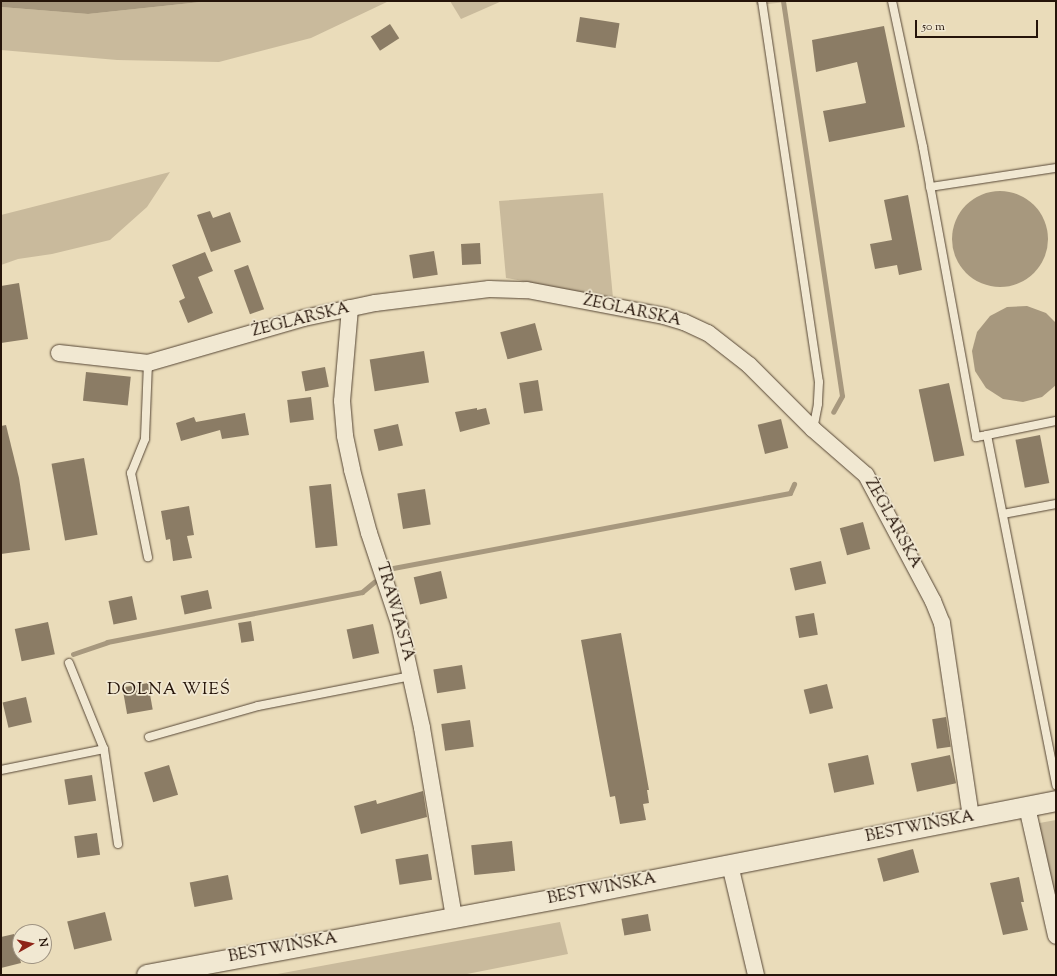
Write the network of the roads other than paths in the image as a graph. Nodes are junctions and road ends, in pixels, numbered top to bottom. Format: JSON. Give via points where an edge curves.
{"nodes":[{"id":1,"x":762,"y":1,"type":"edge"},
{"id":2,"x":892,"y":1,"type":"edge"},
{"id":3,"x":1056,"y":168,"type":"edge"},
{"id":4,"x":930,"y":187,"type":"junction"},
{"id":5,"x":350,"y":308,"type":"junction"},
{"id":6,"x":59,"y":353,"type":"dead end"},
{"id":7,"x":148,"y":363,"type":"junction"},
{"id":8,"x":1056,"y":421,"type":"edge"},
{"id":9,"x":813,"y":429,"type":"junction"},
{"id":10,"x":987,"y":435,"type":"junction"},
{"id":11,"x":1056,"y":504,"type":"edge"},
{"id":12,"x":1003,"y":514,"type":"junction"},
{"id":13,"x":148,"y":557,"type":"dead end"},
{"id":14,"x":69,"y":663,"type":"dead end"},
{"id":15,"x":411,"y":676,"type":"junction"},
{"id":16,"x":149,"y":738,"type":"dead end"},
{"id":17,"x":104,"y":749,"type":"junction"},
{"id":18,"x":1,"y":770,"type":"edge"},
{"id":19,"x":1056,"y":785,"type":"edge"},
{"id":20,"x":1056,"y":801,"type":"edge"},
{"id":21,"x":1027,"y":807,"type":"junction"},
{"id":22,"x":971,"y":818,"type":"junction"},
{"id":23,"x":118,"y":844,"type":"dead end"},
{"id":24,"x":730,"y":865,"type":"junction"},
{"id":25,"x":454,"y":918,"type":"junction"},
{"id":26,"x":1056,"y":936,"type":"edge"},
{"id":27,"x":214,"y":969,"type":"edge"},
{"id":28,"x":147,"y":975,"type":"edge"},
{"id":29,"x":756,"y":975,"type":"edge"}],
"edges":[{"from":1,"to":9,"type":"lane","via":[[819,382]]},
{"from":2,"to":4,"type":"lane"},
{"from":3,"to":4,"type":"lane"},
{"from":4,"to":10,"type":"lane","via":[[976,437]]},
{"from":5,"to":7,"type":"street","name":"ŻEGLARSKA","via":[[304,318]]},
{"from":5,"to":9,"type":"street","name":"ŻEGLARSKA","via":[[455,292],[506,289],[527,290],[664,316],[708,333],[726,345],[749,364]]},
{"from":5,"to":15,"type":"street","name":"TRAWIASTA","via":[[342,401],[345,436],[370,533],[400,623]]},
{"from":6,"to":7,"type":"street","name":"ŻEGLARSKA"},
{"from":7,"to":13,"type":"lane","via":[[145,439],[131,473]]},
{"from":8,"to":10,"type":"lane"},
{"from":9,"to":22,"type":"street","name":"ŻEGLARSKA","via":[[866,475],[933,601],[942,623]]},
{"from":10,"to":12,"type":"lane"},
{"from":11,"to":12,"type":"lane"},
{"from":12,"to":19,"type":"lane"},
{"from":14,"to":17,"type":"lane"},
{"from":15,"to":16,"type":"lane","via":[[258,706]]},
{"from":15,"to":25,"type":"street","name":"TRAWIASTA"},
{"from":17,"to":18,"type":"lane"},
{"from":17,"to":23,"type":"lane"},
{"from":20,"to":21,"type":"street","name":"BESTWIŃSKA"},
{"from":21,"to":22,"type":"street","name":"BESTWIŃSKA"},
{"from":21,"to":26,"type":"street"},
{"from":22,"to":24,"type":"street","name":"BESTWIŃSKA"},
{"from":24,"to":25,"type":"street","name":"BESTWIŃSKA"},
{"from":24,"to":29,"type":"street"},
{"from":25,"to":27,"type":"street","name":"BESTWIŃSKA"},
{"from":27,"to":28,"type":"street","name":"BESTWIŃSKA"}]}
